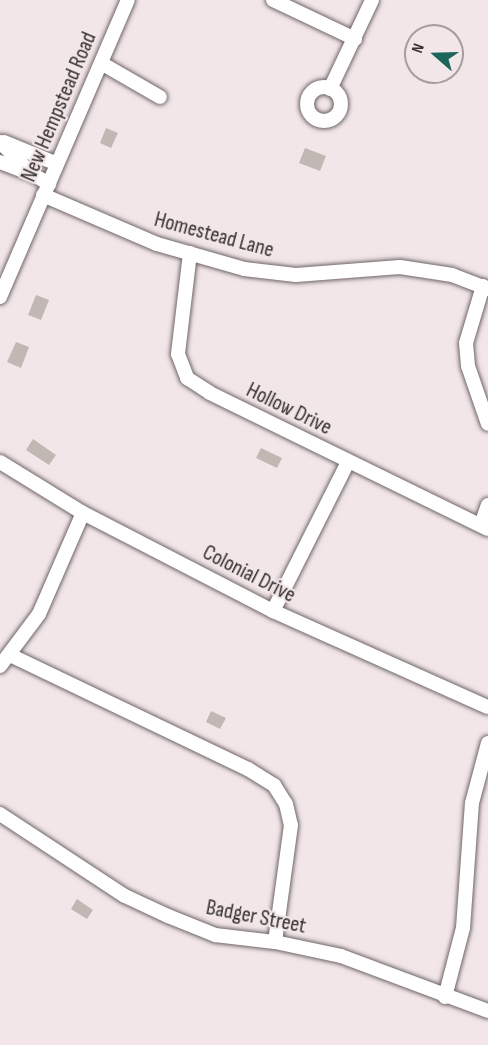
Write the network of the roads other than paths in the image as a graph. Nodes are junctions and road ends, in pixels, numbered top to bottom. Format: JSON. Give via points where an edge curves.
{"nodes":[{"id":1,"x":128,"y":0,"type":"edge"},
{"id":2,"x":273,"y":0,"type":"edge"},
{"id":3,"x":372,"y":0,"type":"edge"},
{"id":4,"x":355,"y":39,"type":"junction"},
{"id":5,"x":101,"y":63,"type":"junction"},
{"id":6,"x":330,"y":89,"type":"dead end"},
{"id":7,"x":160,"y":97,"type":"dead end"},
{"id":8,"x":0,"y":141,"type":"edge"},
{"id":9,"x":0,"y":162,"type":"edge"},
{"id":10,"x":57,"y":164,"type":"junction"},
{"id":11,"x":32,"y":174,"type":"junction"},
{"id":12,"x":46,"y":189,"type":"junction"},
{"id":13,"x":190,"y":254,"type":"junction"},
{"id":14,"x":485,"y":288,"type":"edge"},
{"id":15,"x":0,"y":297,"type":"edge"},
{"id":16,"x":488,"y":424,"type":"edge"},
{"id":17,"x":0,"y":462,"type":"edge"},
{"id":18,"x":348,"y":462,"type":"junction"},
{"id":19,"x":488,"y":505,"type":"edge"},
{"id":20,"x":83,"y":513,"type":"junction"},
{"id":21,"x":484,"y":527,"type":"edge"},
{"id":22,"x":273,"y":611,"type":"junction"},
{"id":23,"x":5,"y":661,"type":"edge"},
{"id":24,"x":488,"y":707,"type":"edge"},
{"id":25,"x":488,"y":743,"type":"edge"},
{"id":26,"x":0,"y":814,"type":"edge"},
{"id":27,"x":275,"y":942,"type":"junction"},
{"id":28,"x":445,"y":997,"type":"junction"},
{"id":29,"x":488,"y":1011,"type":"edge"}],
"edges":[{"from":1,"to":5,"type":"street","name":"New Hempstead Road"},
{"from":2,"to":4,"type":"street"},
{"from":3,"to":4,"type":"street"},
{"from":4,"to":6,"type":"street"},
{"from":5,"to":7,"type":"street"},
{"from":5,"to":10,"type":"street","name":"New Hempstead Road"},
{"from":8,"to":10,"type":"street"},
{"from":8,"to":11,"type":"street"},
{"from":9,"to":11,"type":"street"},
{"from":10,"to":12,"type":"street","name":"New Hempstead Road"},
{"from":11,"to":12,"type":"street","name":"Homestead Lane"},
{"from":12,"to":13,"type":"street","name":"Homestead Lane","via":[[157,244]]},
{"from":12,"to":15,"type":"street","name":"New Hempstead Road"},
{"from":13,"to":14,"type":"street","name":"Homestead Lane","via":[[244,269],[296,275],[400,267],[452,275]]},
{"from":13,"to":18,"type":"street","name":"Hollow Drive","via":[[178,354],[188,378],[210,393]]},
{"from":14,"to":16,"type":"street","via":[[466,343],[468,366]]},
{"from":17,"to":20,"type":"street","name":"Colonial Drive"},
{"from":18,"to":21,"type":"street","name":"Hollow Drive"},
{"from":18,"to":22,"type":"street"},
{"from":19,"to":21,"type":"street"},
{"from":20,"to":22,"type":"street","name":"Colonial Drive"},
{"from":20,"to":23,"type":"street","via":[[39,614]]},
{"from":22,"to":24,"type":"street","name":"Colonial Drive"},
{"from":23,"to":27,"type":"street","via":[[248,769],[274,785],[286,804],[291,825]]},
{"from":25,"to":28,"type":"street","via":[[472,803],[463,928]]},
{"from":26,"to":27,"type":"street","name":"Badger Street","via":[[125,896],[215,935]]},
{"from":27,"to":28,"type":"street","name":"Badger Street","via":[[341,956]]},
{"from":28,"to":29,"type":"street","name":"Badger Street"}]}
